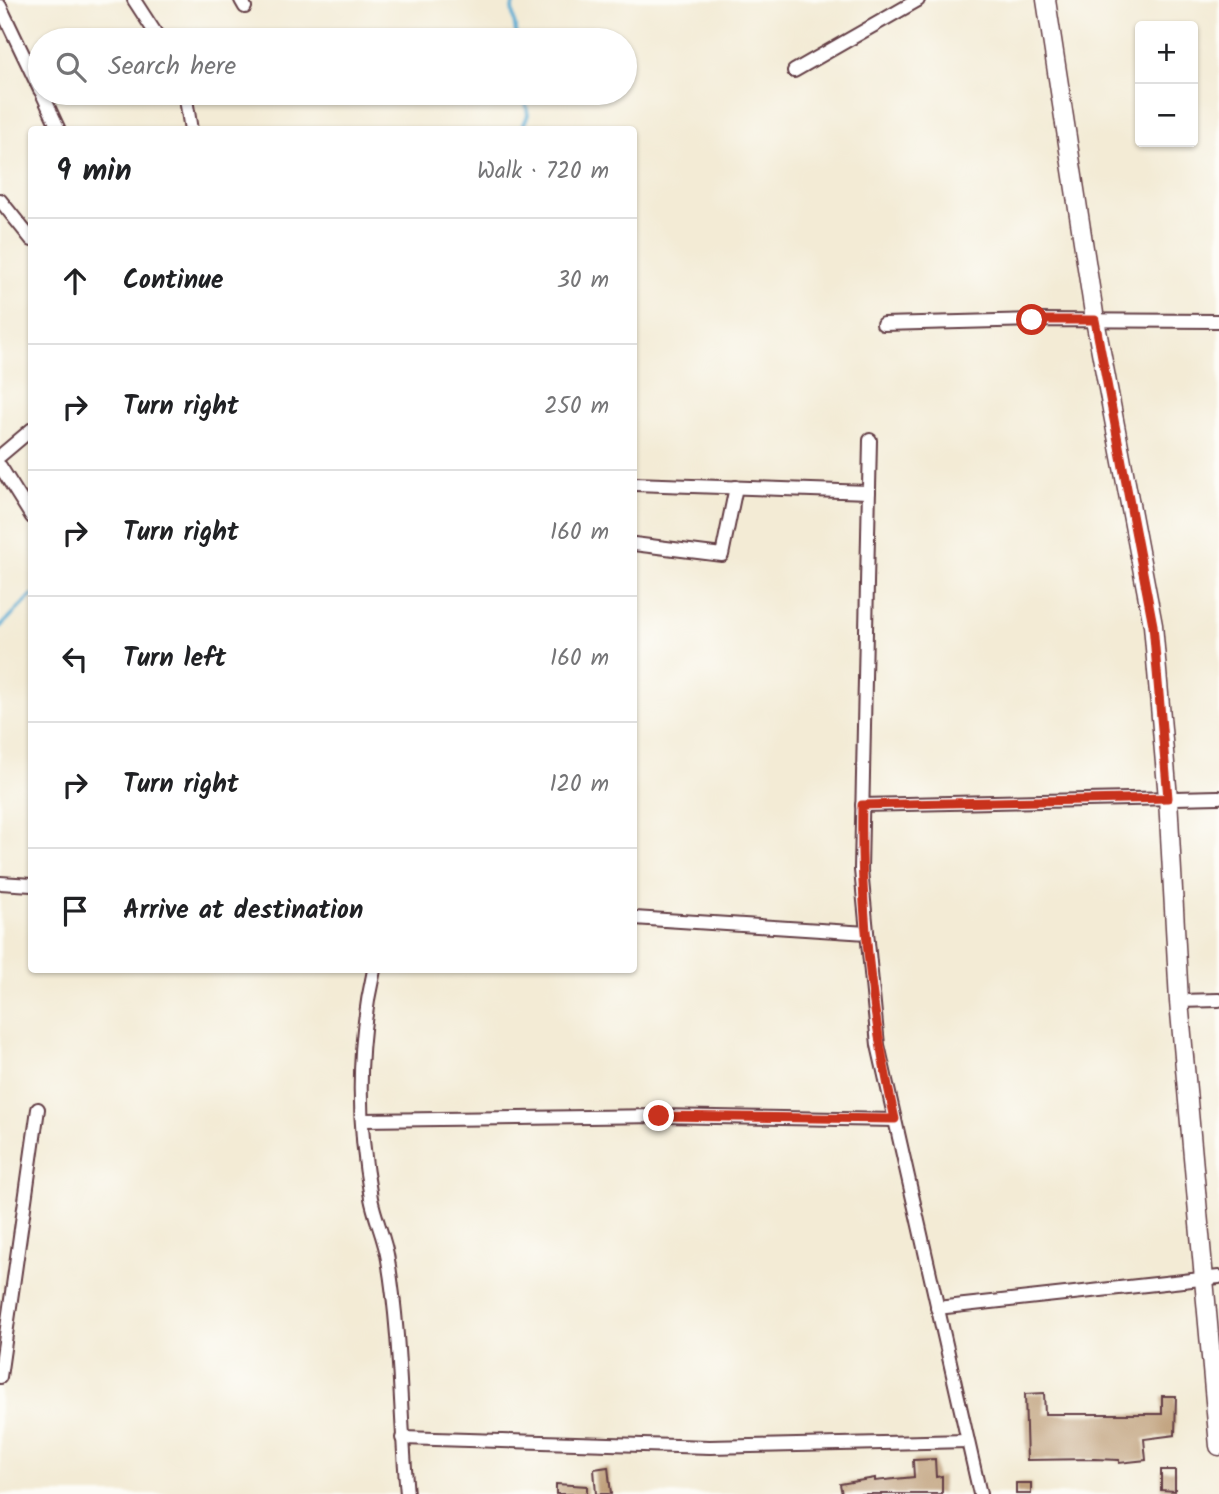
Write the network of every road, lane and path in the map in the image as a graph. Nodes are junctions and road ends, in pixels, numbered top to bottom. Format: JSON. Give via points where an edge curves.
{"nodes":[{"id":1,"x":918,"y":0,"type":"edge"},
{"id":2,"x":1046,"y":0,"type":"edge"},
{"id":3,"x":136,"y":1,"type":"edge"},
{"id":4,"x":0,"y":6,"type":"edge"},
{"id":5,"x":152,"y":28,"type":"edge"},
{"id":6,"x":28,"y":64,"type":"edge"},
{"id":7,"x":794,"y":71,"type":"dead end"},
{"id":8,"x":48,"y":105,"type":"edge"},
{"id":9,"x":187,"y":105,"type":"edge"},
{"id":10,"x":58,"y":126,"type":"edge"},
{"id":11,"x":190,"y":126,"type":"edge"},
{"id":12,"x":0,"y":200,"type":"edge"},
{"id":13,"x":28,"y":235,"type":"edge"},
{"id":14,"x":1095,"y":320,"type":"junction"},
{"id":15,"x":1219,"y":321,"type":"edge"},
{"id":16,"x":883,"y":324,"type":"dead end"},
{"id":17,"x":28,"y":432,"type":"edge"},
{"id":18,"x":870,"y":440,"type":"dead end"},
{"id":19,"x":0,"y":456,"type":"edge"},
{"id":20,"x":0,"y":466,"type":"edge"},
{"id":21,"x":637,"y":484,"type":"edge"},
{"id":22,"x":736,"y":487,"type":"junction"},
{"id":23,"x":869,"y":492,"type":"junction"},
{"id":24,"x":28,"y":511,"type":"edge"},
{"id":25,"x":637,"y":544,"type":"edge"},
{"id":26,"x":1219,"y":797,"type":"edge"},
{"id":27,"x":1168,"y":798,"type":"junction"},
{"id":28,"x":862,"y":805,"type":"junction"},
{"id":29,"x":0,"y":883,"type":"edge"},
{"id":30,"x":28,"y":885,"type":"edge"},
{"id":31,"x":637,"y":918,"type":"edge"},
{"id":32,"x":867,"y":933,"type":"junction"},
{"id":33,"x":374,"y":973,"type":"edge"},
{"id":34,"x":1219,"y":1000,"type":"edge"},
{"id":35,"x":1179,"y":1001,"type":"junction"},
{"id":36,"x":38,"y":1109,"type":"dead end"},
{"id":37,"x":895,"y":1119,"type":"junction"},
{"id":38,"x":362,"y":1120,"type":"junction"},
{"id":39,"x":1212,"y":1277,"type":"edge"},
{"id":40,"x":937,"y":1308,"type":"junction"},
{"id":41,"x":0,"y":1377,"type":"edge"},
{"id":42,"x":402,"y":1438,"type":"junction"},
{"id":43,"x":968,"y":1441,"type":"junction"},
{"id":44,"x":1219,"y":1446,"type":"edge"},
{"id":45,"x":407,"y":1494,"type":"edge"},
{"id":46,"x":980,"y":1494,"type":"edge"}],
"edges":[{"from":1,"to":7,"type":"street"},
{"from":2,"to":14,"type":"street"},
{"from":3,"to":5,"type":"street"},
{"from":4,"to":6,"type":"street"},
{"from":8,"to":10,"type":"street"},
{"from":9,"to":11,"type":"street"},
{"from":12,"to":13,"type":"street"},
{"from":14,"to":15,"type":"street"},
{"from":14,"to":16,"type":"street"},
{"from":14,"to":27,"type":"street","via":[[1153,625]]},
{"from":17,"to":19,"type":"street"},
{"from":18,"to":23,"type":"street"},
{"from":20,"to":24,"type":"street"},
{"from":21,"to":22,"type":"street"},
{"from":22,"to":23,"type":"street"},
{"from":22,"to":25,"type":"street","via":[[722,555]]},
{"from":23,"to":28,"type":"street"},
{"from":26,"to":27,"type":"street"},
{"from":27,"to":28,"type":"street"},
{"from":27,"to":35,"type":"street"},
{"from":28,"to":32,"type":"street","via":[[861,870]]},
{"from":29,"to":30,"type":"street"},
{"from":31,"to":32,"type":"street"},
{"from":32,"to":37,"type":"street","via":[[878,1045]]},
{"from":33,"to":38,"type":"street","via":[[360,1069]]},
{"from":34,"to":35,"type":"street"},
{"from":35,"to":39,"type":"street"},
{"from":36,"to":41,"type":"street"},
{"from":37,"to":38,"type":"street"},
{"from":37,"to":40,"type":"street"},
{"from":38,"to":42,"type":"street","via":[[371,1199],[388,1257]]},
{"from":39,"to":40,"type":"street"},
{"from":39,"to":44,"type":"street"},
{"from":40,"to":43,"type":"street"},
{"from":42,"to":43,"type":"street","via":[[709,1447]]},
{"from":42,"to":45,"type":"street"},
{"from":43,"to":46,"type":"street"}]}
